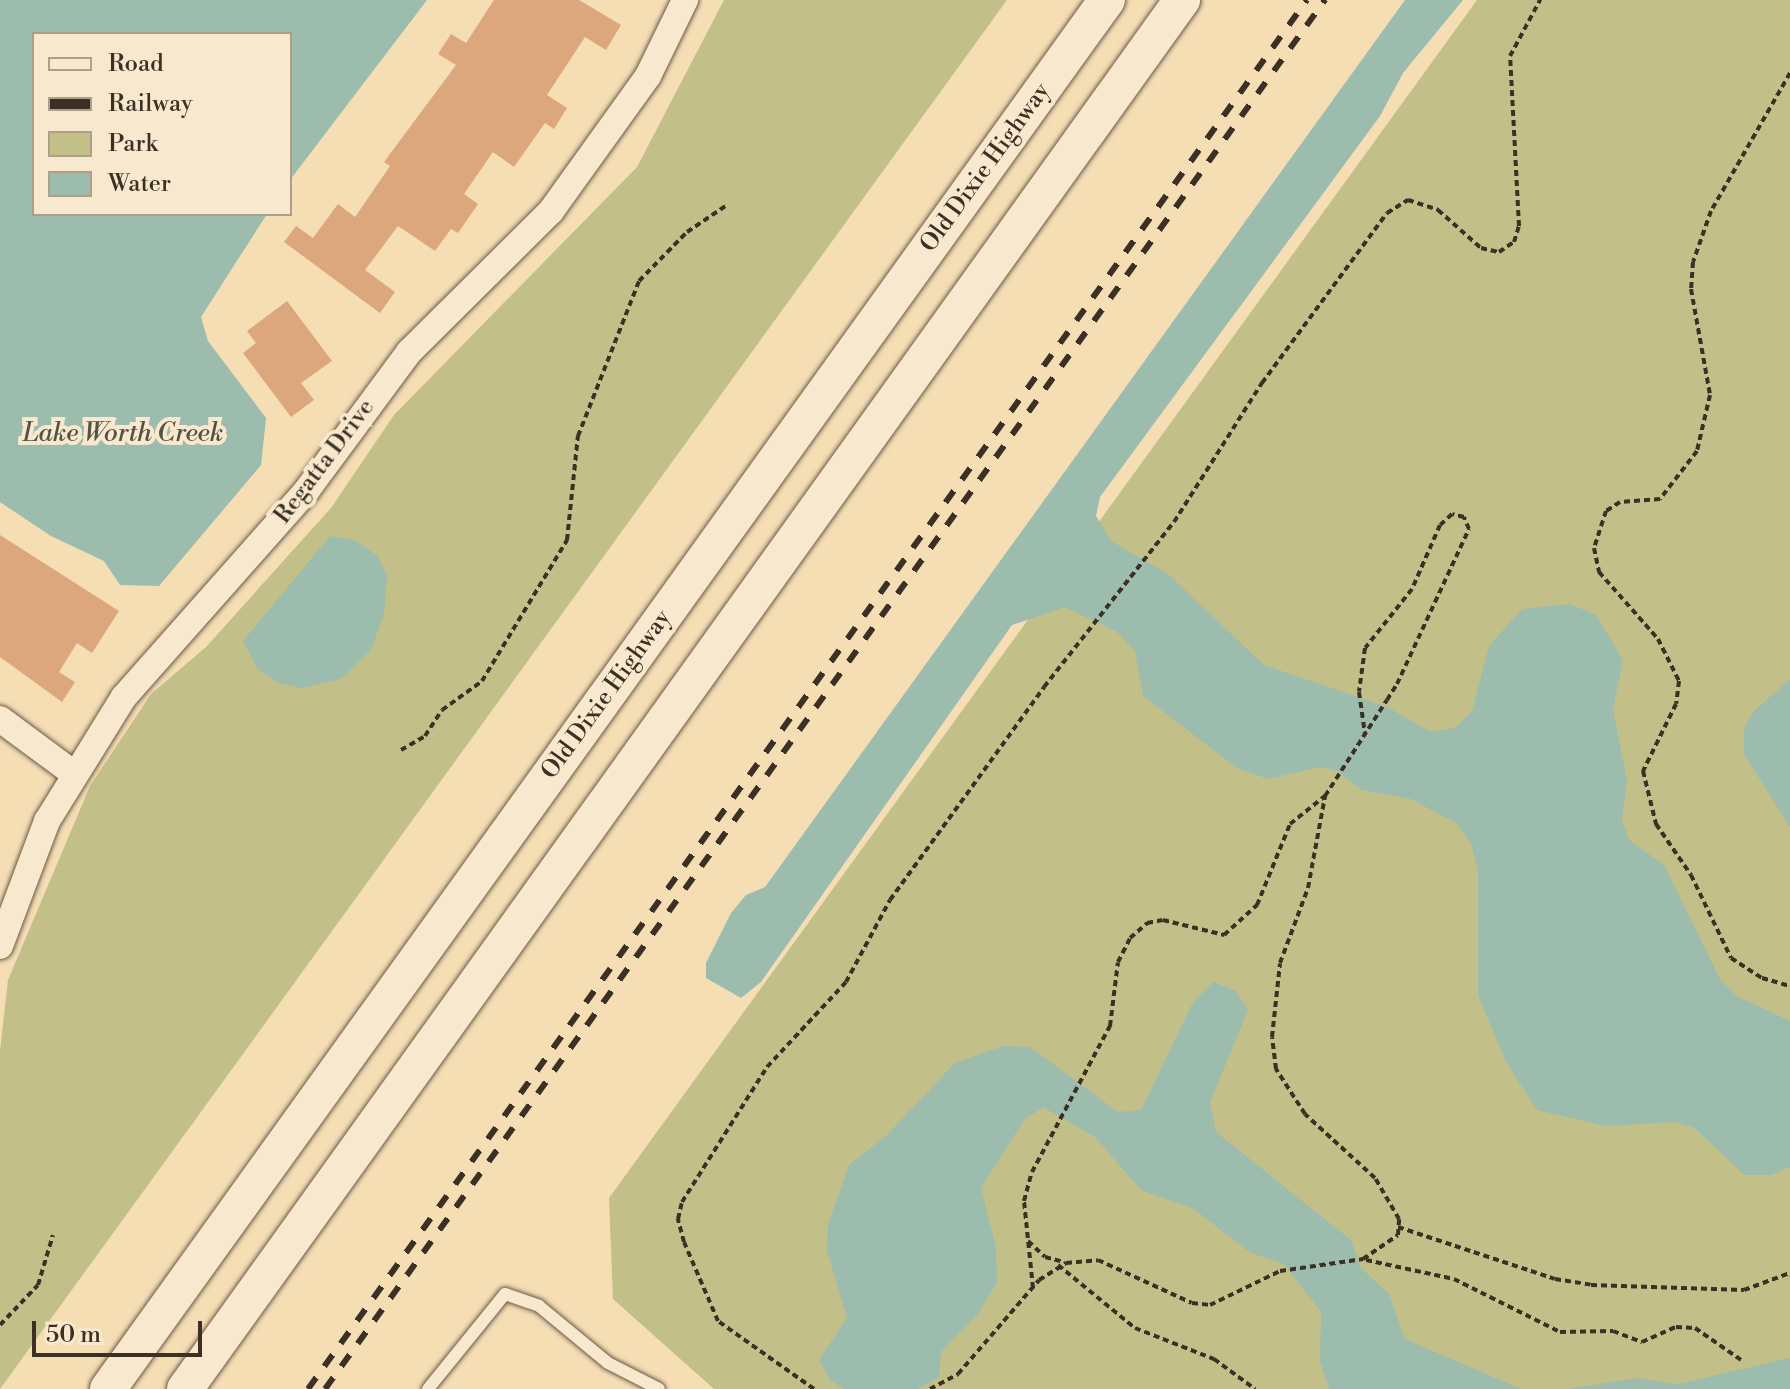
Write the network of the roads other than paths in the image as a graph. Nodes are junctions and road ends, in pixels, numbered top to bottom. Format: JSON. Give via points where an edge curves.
{"nodes":[{"id":1,"x":685,"y":0,"type":"edge"},
{"id":2,"x":1107,"y":0,"type":"edge"},
{"id":3,"x":1182,"y":0,"type":"edge"},
{"id":4,"x":0,"y":719,"type":"edge"},
{"id":5,"x":73,"y":773,"type":"junction"},
{"id":6,"x":0,"y":946,"type":"edge"},
{"id":7,"x":108,"y":1389,"type":"edge"},
{"id":8,"x":185,"y":1389,"type":"edge"},
{"id":9,"x":428,"y":1389,"type":"edge"},
{"id":10,"x":659,"y":1389,"type":"edge"}],
"edges":[{"from":1,"to":5,"type":"street","name":"Regatta Drive","via":[[648,76],[551,211],[409,352],[307,490],[124,697]]},
{"from":2,"to":7,"type":"main road","name":"Old Dixie Highway"},
{"from":3,"to":8,"type":"main road"},
{"from":4,"to":5,"type":"street"},
{"from":5,"to":6,"type":"street","name":"Regatta Drive","via":[[20,885]]},
{"from":9,"to":10,"type":"lane","via":[[505,1294],[539,1306],[608,1363]]}]}
